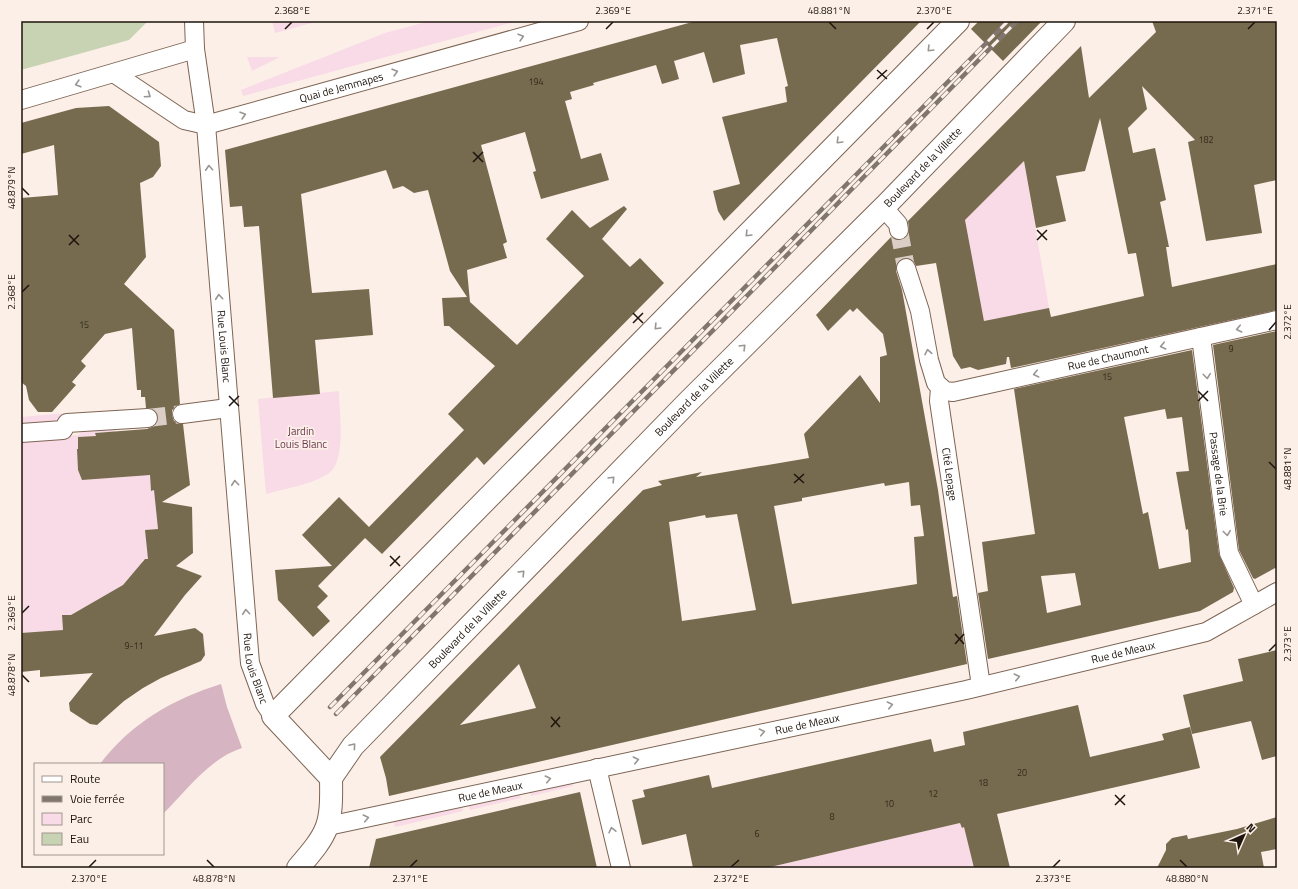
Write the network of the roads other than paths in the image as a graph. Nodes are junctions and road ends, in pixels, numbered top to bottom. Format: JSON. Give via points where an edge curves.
{"nodes":[{"id":1,"x":194,"y":21,"type":"edge"},
{"id":2,"x":579,"y":21,"type":"edge"},
{"id":3,"x":958,"y":21,"type":"edge"},
{"id":4,"x":1064,"y":21,"type":"edge"},
{"id":5,"x":195,"y":49,"type":"junction"},
{"id":6,"x":115,"y":74,"type":"junction"},
{"id":7,"x":21,"y":100,"type":"edge"},
{"id":8,"x":206,"y":125,"type":"junction"},
{"id":9,"x":883,"y":207,"type":"junction"},
{"id":10,"x":899,"y":230,"type":"tunnel mouth"},
{"id":11,"x":906,"y":268,"type":"tunnel mouth"},
{"id":12,"x":1277,"y":320,"type":"edge"},
{"id":13,"x":1201,"y":337,"type":"junction"},
{"id":14,"x":940,"y":388,"type":"junction"},
{"id":15,"x":228,"y":408,"type":"junction"},
{"id":16,"x":182,"y":414,"type":"tunnel mouth"},
{"id":17,"x":148,"y":418,"type":"tunnel mouth"},
{"id":18,"x":21,"y":433,"type":"edge"},
{"id":19,"x":1277,"y":592,"type":"edge"},
{"id":20,"x":1254,"y":605,"type":"junction"},
{"id":21,"x":981,"y":686,"type":"junction"},
{"id":22,"x":273,"y":716,"type":"junction"},
{"id":23,"x":597,"y":768,"type":"junction"},
{"id":24,"x":331,"y":778,"type":"junction"},
{"id":25,"x":328,"y":826,"type":"junction"},
{"id":26,"x":298,"y":868,"type":"edge"},
{"id":27,"x":621,"y":868,"type":"edge"}],
"edges":[{"from":1,"to":5,"type":"street","name":"Rue Louis Blanc"},
{"from":8,"to":2,"type":"street","name":"Quai de Jemmapes","one_way":true},
{"from":3,"to":22,"type":"main road","one_way":true},
{"from":4,"to":9,"type":"main road","name":"Boulevard de la Villette"},
{"from":5,"to":6,"type":"street"},
{"from":5,"to":8,"type":"street","name":"Rue Louis Blanc"},
{"from":6,"to":7,"type":"street","one_way":true},
{"from":6,"to":8,"type":"street","name":"Quai de Jemmapes","one_way":true,"via":[[184,120]]},
{"from":15,"to":8,"type":"street","name":"Rue Louis Blanc","one_way":true},
{"from":9,"to":10,"type":"street","via":[[898,224]]},
{"from":24,"to":9,"type":"main road","name":"Boulevard de la Villette","one_way":true,"via":[[353,746],[688,402]]},
{"from":14,"to":11,"type":"street","name":"Cité Lepage","one_way":true,"via":[[931,368],[920,311]]},
{"from":12,"to":13,"type":"street","name":"Rue de Chaumont","one_way":true},
{"from":13,"to":14,"type":"street","name":"Rue de Chaumont","one_way":true,"via":[[953,392]]},
{"from":13,"to":20,"type":"street","name":"Passage de la Brie","one_way":true,"via":[[1229,553]]},
{"from":14,"to":21,"type":"street","name":"Cité Lepage","via":[[939,401]]},
{"from":15,"to":16,"type":"street"},
{"from":22,"to":15,"type":"street","name":"Rue Louis Blanc","one_way":true,"via":[[265,704],[250,663]]},
{"from":17,"to":18,"type":"street","via":[[67,423],[63,430]]},
{"from":19,"to":20,"type":"street","name":"Rue de Meaux"},
{"from":21,"to":20,"type":"street","name":"Rue de Meaux","one_way":true,"via":[[1206,632]]},
{"from":23,"to":21,"type":"street","name":"Rue de Meaux","one_way":true},
{"from":22,"to":24,"type":"main road"},
{"from":25,"to":23,"type":"street","name":"Rue de Meaux","one_way":true},
{"from":27,"to":23,"type":"street","one_way":true},
{"from":24,"to":25,"type":"main road"},
{"from":25,"to":26,"type":"main road","via":[[319,844]]}]}
